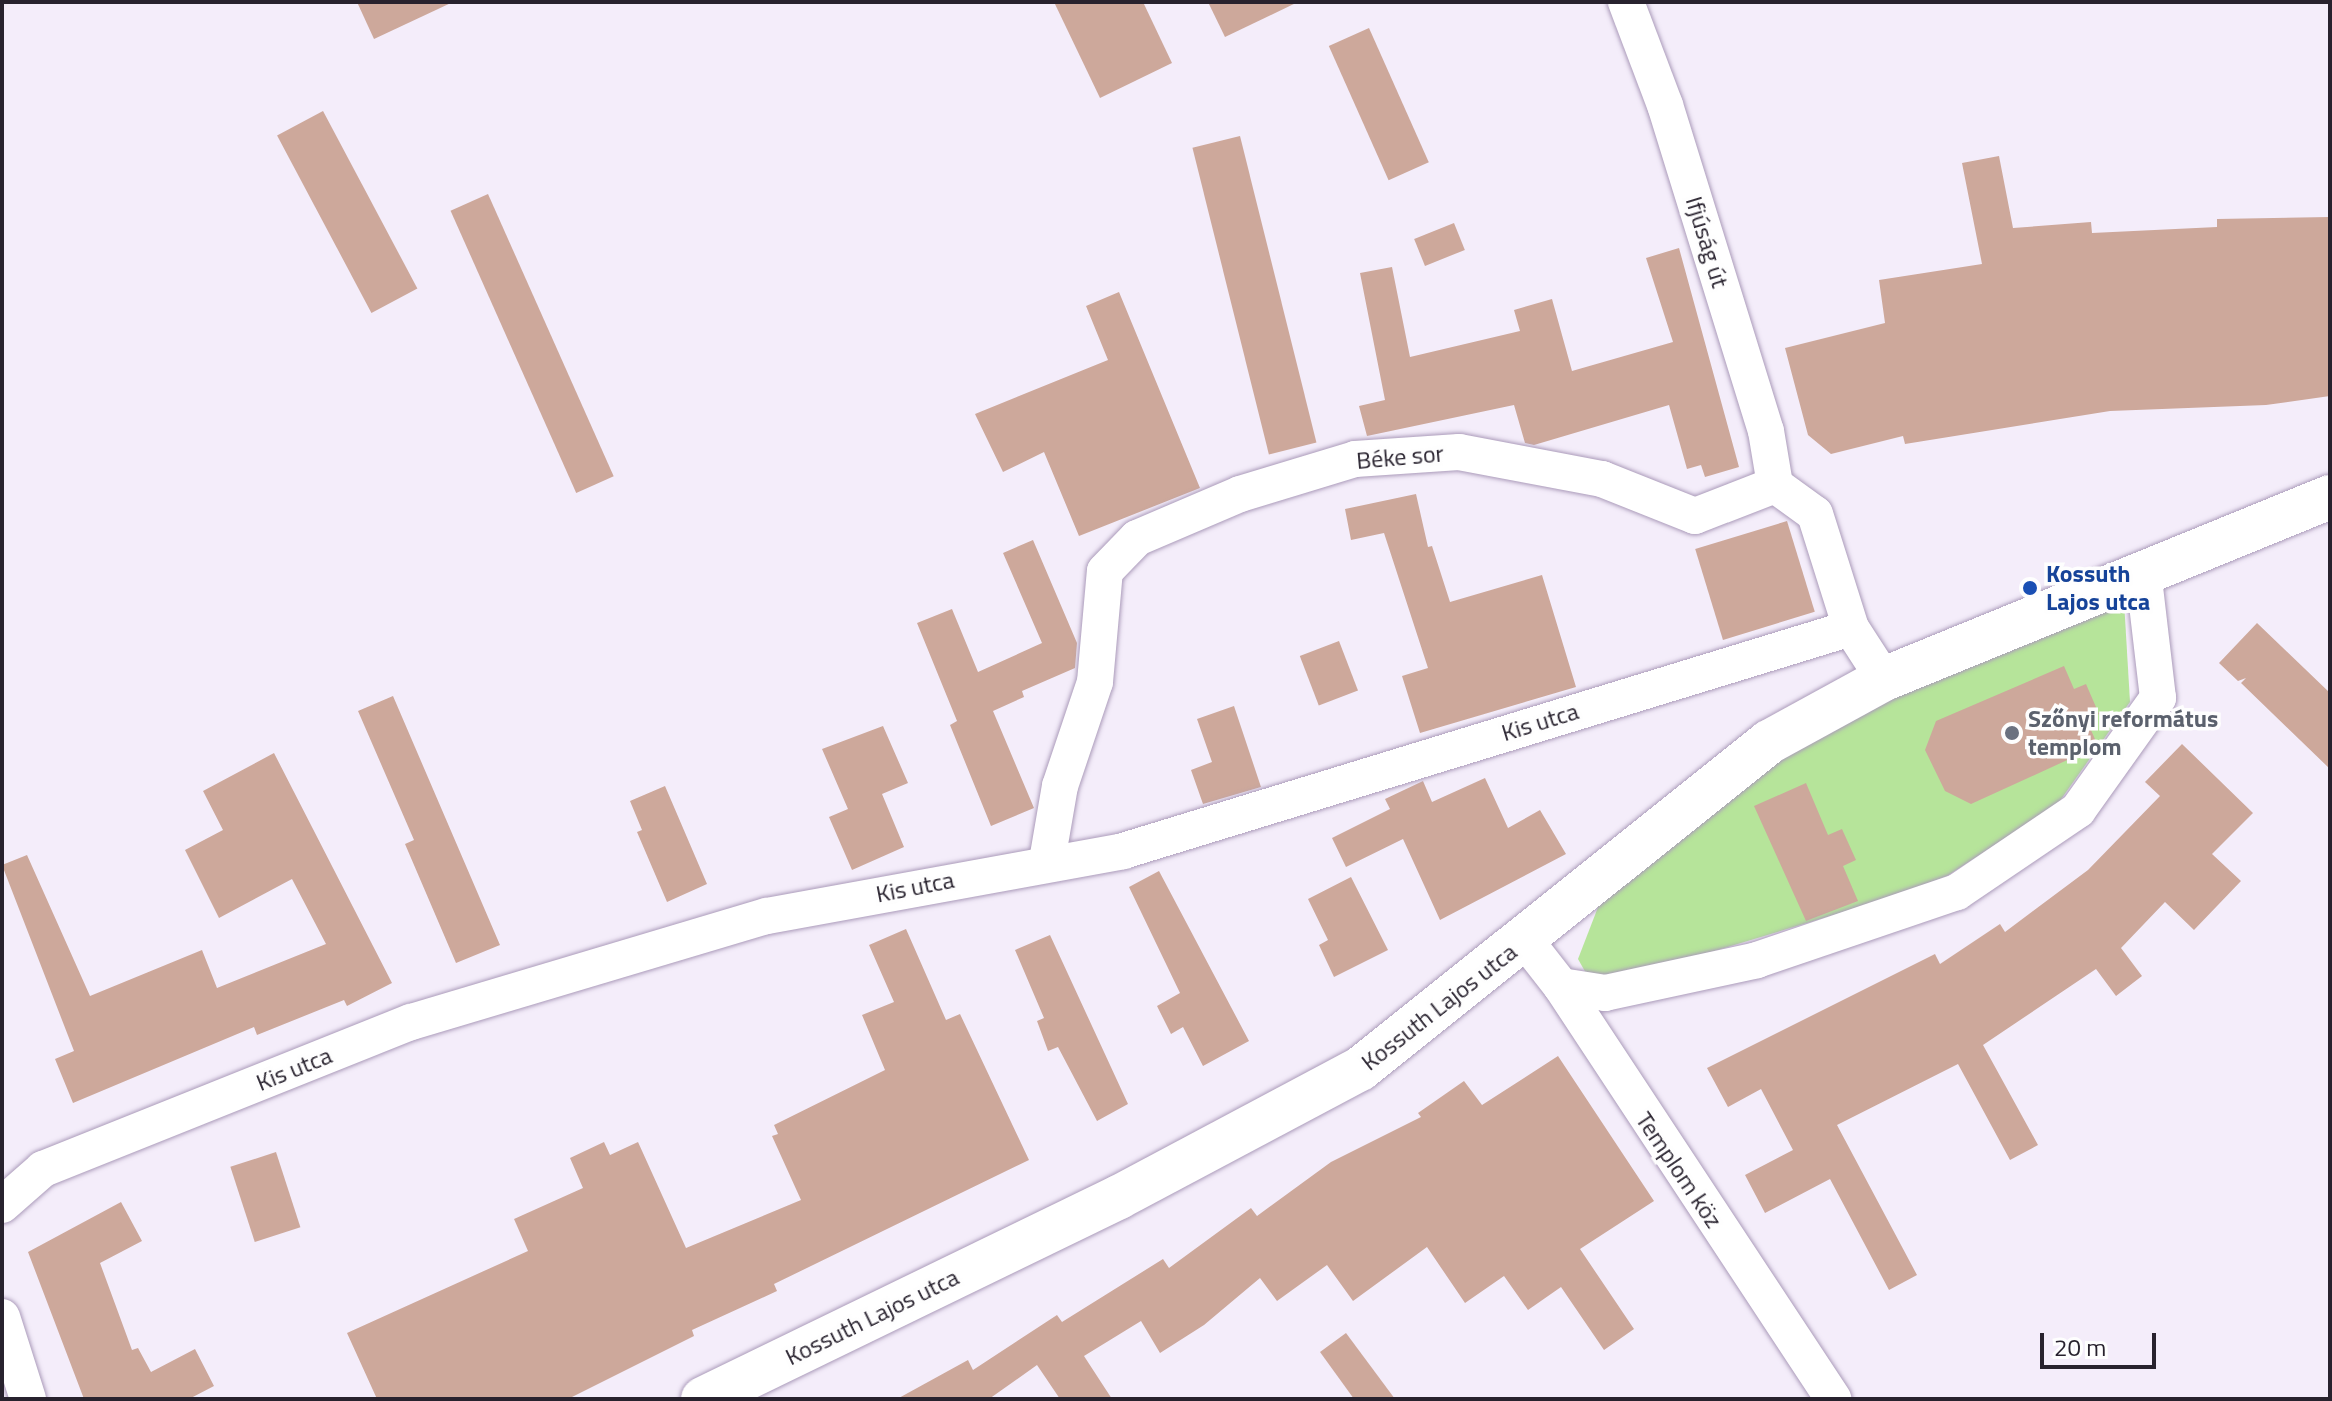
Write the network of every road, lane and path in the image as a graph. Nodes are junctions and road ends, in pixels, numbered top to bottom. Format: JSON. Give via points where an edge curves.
{"nodes":[{"id":1,"x":1626,"y":2,"type":"edge"},
{"id":2,"x":1775,"y":485,"type":"junction"},
{"id":3,"x":2330,"y":497,"type":"edge"},
{"id":4,"x":2143,"y":571,"type":"junction"},
{"id":5,"x":1851,"y":628,"type":"junction"},
{"id":6,"x":1884,"y":679,"type":"junction"},
{"id":7,"x":1047,"y":861,"type":"junction"},
{"id":8,"x":1525,"y":940,"type":"junction"},
{"id":9,"x":1561,"y":986,"type":"junction"},
{"id":10,"x":2,"y":1205,"type":"edge"},
{"id":11,"x":2,"y":1317,"type":"edge"},
{"id":12,"x":28,"y":1399,"type":"edge"},
{"id":13,"x":703,"y":1399,"type":"edge"},
{"id":14,"x":1833,"y":1399,"type":"edge"}],
"edges":[{"from":1,"to":2,"type":"street","name":"Ifjúság út","via":[[1665,105],[1766,431]]},
{"from":2,"to":5,"type":"street","via":[[1815,514]]},
{"from":2,"to":7,"type":"street","name":"Béke sor","via":[[1695,516],[1602,479],[1459,452],[1355,459],[1240,494],[1137,538],[1105,571],[1095,682],[1060,786]]},
{"from":3,"to":4,"type":"street","name":"Kossuth Lajos utca"},
{"from":4,"to":6,"type":"street","name":"Kossuth Lajos utca"},
{"from":4,"to":9,"type":"street","via":[[2158,698],[2078,810],[1957,892],[1757,960],[1605,993]]},
{"from":5,"to":6,"type":"street"},
{"from":5,"to":7,"type":"street","name":"Kis utca","via":[[1123,851]]},
{"from":6,"to":8,"type":"street","name":"Kossuth Lajos utca","via":[[1769,742]]},
{"from":7,"to":10,"type":"street","name":"Kis utca","via":[[767,916],[411,1022],[43,1169]]},
{"from":8,"to":9,"type":"street","name":"Templom köz"},
{"from":8,"to":13,"type":"street","name":"Kossuth Lajos utca","via":[[1360,1069],[1119,1197]]},
{"from":9,"to":14,"type":"street","name":"Templom köz"},
{"from":11,"to":12,"type":"street"}]}
